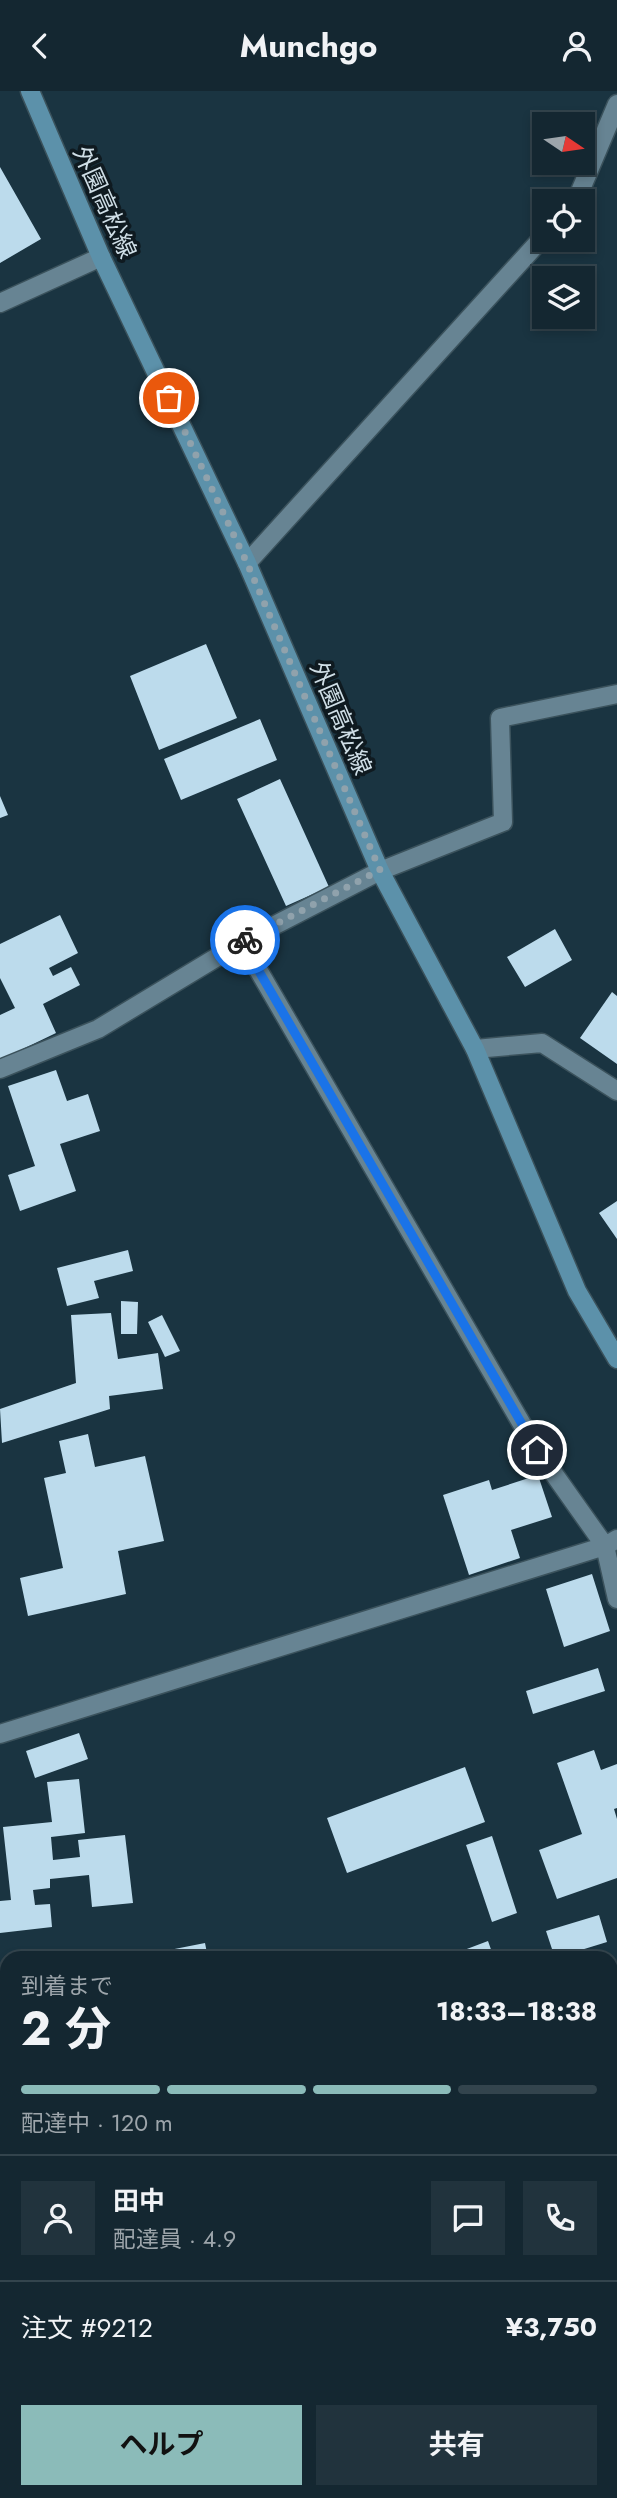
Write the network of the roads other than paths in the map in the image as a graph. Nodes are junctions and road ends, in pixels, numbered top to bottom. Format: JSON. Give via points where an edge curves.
{"nodes":[{"id":1,"x":32,"y":92,"type":"edge"},
{"id":2,"x":617,"y":104,"type":"edge"},
{"id":3,"x":581,"y":189,"type":"edge"},
{"id":4,"x":532,"y":249,"type":"edge"},
{"id":5,"x":102,"y":257,"type":"junction"},
{"id":6,"x":0,"y":303,"type":"edge"},
{"id":7,"x":247,"y":563,"type":"junction"},
{"id":8,"x":617,"y":694,"type":"edge"},
{"id":9,"x":380,"y":870,"type":"junction"},
{"id":10,"x":242,"y":942,"type":"junction"},
{"id":11,"x":475,"y":1049,"type":"junction"},
{"id":12,"x":0,"y":1069,"type":"edge"},
{"id":13,"x":617,"y":1091,"type":"edge"},
{"id":14,"x":617,"y":1359,"type":"edge"},
{"id":15,"x":611,"y":1543,"type":"edge"},
{"id":16,"x":617,"y":1599,"type":"edge"},
{"id":17,"x":0,"y":1734,"type":"edge"}],
"edges":[{"from":1,"to":5,"type":"main road","name":"外園高松線"},
{"from":2,"to":3,"type":"street"},
{"from":4,"to":7,"type":"street"},
{"from":5,"to":6,"type":"street"},
{"from":5,"to":7,"type":"main road","name":"外園高松線"},
{"from":7,"to":9,"type":"main road","name":"外園高松線"},
{"from":8,"to":9,"type":"street","via":[[500,718],[503,821]]},
{"from":9,"to":10,"type":"street"},
{"from":9,"to":11,"type":"main road","name":"外園高松線"},
{"from":10,"to":12,"type":"street","via":[[98,1029]]},
{"from":10,"to":15,"type":"street","via":[[537,1450]]},
{"from":11,"to":13,"type":"street","via":[[542,1043]]},
{"from":11,"to":14,"type":"main road","name":"外園高松線","via":[[577,1291]]},
{"from":15,"to":16,"type":"street"},
{"from":15,"to":17,"type":"street"}]}
